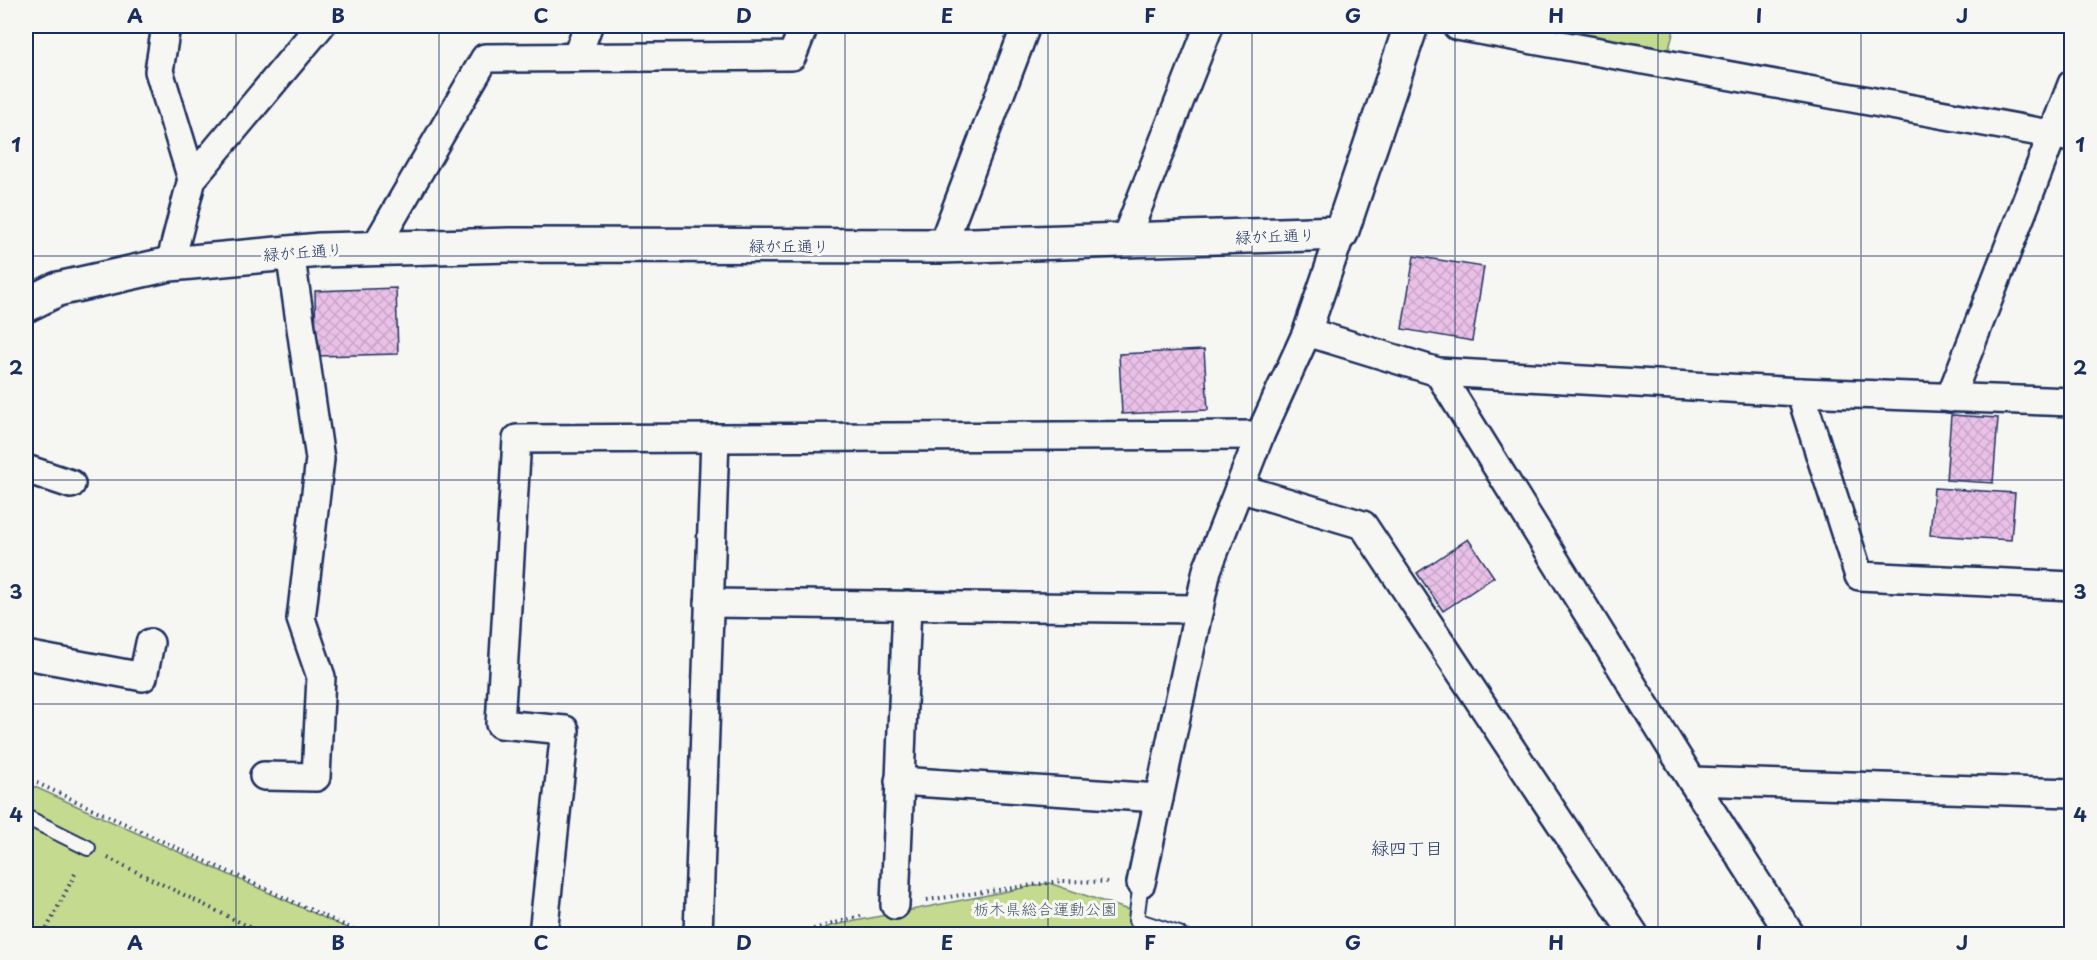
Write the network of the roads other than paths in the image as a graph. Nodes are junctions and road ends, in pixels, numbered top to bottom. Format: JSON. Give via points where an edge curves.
{"nodes":[{"id":1,"x":166,"y":26,"type":"edge"},
{"id":2,"x":320,"y":26,"type":"edge"},
{"id":3,"x":588,"y":26,"type":"edge"},
{"id":4,"x":804,"y":26,"type":"edge"},
{"id":5,"x":1026,"y":26,"type":"edge"},
{"id":6,"x":1209,"y":26,"type":"edge"},
{"id":7,"x":1411,"y":26,"type":"edge"},
{"id":8,"x":1456,"y":26,"type":"edge"},
{"id":9,"x":577,"y":56,"type":"junction"},
{"id":10,"x":2072,"y":84,"type":"edge"},
{"id":11,"x":2062,"y":136,"type":"edge"},
{"id":12,"x":192,"y":178,"type":"junction"},
{"id":13,"x":1341,"y":233,"type":"junction"},
{"id":14,"x":1125,"y":240,"type":"junction"},
{"id":15,"x":942,"y":246,"type":"junction"},
{"id":16,"x":374,"y":249,"type":"junction"},
{"id":17,"x":290,"y":252,"type":"junction"},
{"id":18,"x":170,"y":264,"type":"junction"},
{"id":19,"x":26,"y":305,"type":"edge"},
{"id":20,"x":1307,"y":332,"type":"junction"},
{"id":21,"x":1437,"y":372,"type":"junction"},
{"id":22,"x":1800,"y":392,"type":"junction"},
{"id":23,"x":1950,"y":398,"type":"junction"},
{"id":24,"x":2072,"y":402,"type":"edge"},
{"id":25,"x":1260,"y":435,"type":"junction"},
{"id":26,"x":715,"y":438,"type":"junction"},
{"id":27,"x":26,"y":469,"type":"edge"},
{"id":28,"x":71,"y":484,"type":"dead end"},
{"id":29,"x":1239,"y":488,"type":"junction"},
{"id":30,"x":2072,"y":586,"type":"edge"},
{"id":31,"x":709,"y":603,"type":"junction"},
{"id":32,"x":907,"y":605,"type":"junction"},
{"id":33,"x":1199,"y":609,"type":"junction"},
{"id":34,"x":150,"y":643,"type":"dead end"},
{"id":35,"x":26,"y":655,"type":"edge"},
{"id":36,"x":264,"y":776,"type":"dead end"},
{"id":37,"x":1692,"y":781,"type":"junction"},
{"id":38,"x":899,"y":782,"type":"junction"},
{"id":39,"x":2072,"y":793,"type":"edge"},
{"id":40,"x":1159,"y":798,"type":"junction"},
{"id":41,"x":26,"y":817,"type":"edge"},
{"id":42,"x":88,"y":848,"type":"road end"},
{"id":43,"x":1141,"y":883,"type":"joint"},
{"id":44,"x":895,"y":905,"type":"road end"},
{"id":45,"x":543,"y":934,"type":"edge"},
{"id":46,"x":698,"y":934,"type":"edge"},
{"id":47,"x":1179,"y":934,"type":"edge"},
{"id":48,"x":1634,"y":934,"type":"edge"},
{"id":49,"x":1790,"y":934,"type":"edge"}],
"edges":[{"from":1,"to":12,"type":"street","via":[[159,71]]},
{"from":2,"to":12,"type":"street"},
{"from":3,"to":9,"type":"street"},
{"from":4,"to":9,"type":"street","via":[[792,56]]},
{"from":5,"to":15,"type":"street"},
{"from":6,"to":14,"type":"street"},
{"from":7,"to":13,"type":"street"},
{"from":8,"to":11,"type":"street"},
{"from":9,"to":16,"type":"street","via":[[485,58]]},
{"from":10,"to":11,"type":"street"},
{"from":11,"to":23,"type":"street"},
{"from":12,"to":18,"type":"street"},
{"from":13,"to":14,"type":"street","name":"緑が丘通り"},
{"from":13,"to":20,"type":"street"},
{"from":14,"to":15,"type":"street","name":"緑が丘通り"},
{"from":15,"to":16,"type":"street","name":"緑が丘通り","via":[[510,245]]},
{"from":16,"to":17,"type":"street","name":"緑が丘通り"},
{"from":17,"to":18,"type":"street","name":"緑が丘通り"},
{"from":17,"to":36,"type":"street","via":[[320,459],[301,619],[321,677],[316,777]]},
{"from":18,"to":19,"type":"street","name":"緑が丘通り","via":[[58,289]]},
{"from":20,"to":21,"type":"street"},
{"from":20,"to":25,"type":"street"},
{"from":21,"to":22,"type":"street"},
{"from":21,"to":37,"type":"street"},
{"from":22,"to":23,"type":"street"},
{"from":22,"to":30,"type":"street","via":[[1859,576]]},
{"from":23,"to":24,"type":"street"},
{"from":25,"to":26,"type":"street"},
{"from":25,"to":29,"type":"street"},
{"from":26,"to":31,"type":"street"},
{"from":26,"to":45,"type":"street","via":[[517,440],[500,724],[565,730]]},
{"from":27,"to":28,"type":"street"},
{"from":29,"to":33,"type":"street","via":[[1207,570]]},
{"from":29,"to":48,"type":"street","via":[[1364,525]]},
{"from":31,"to":32,"type":"street"},
{"from":31,"to":46,"type":"street"},
{"from":32,"to":33,"type":"street"},
{"from":32,"to":38,"type":"street"},
{"from":33,"to":40,"type":"street"},
{"from":34,"to":35,"type":"street","via":[[143,677]]},
{"from":37,"to":39,"type":"street"},
{"from":37,"to":49,"type":"street"},
{"from":38,"to":40,"type":"street"},
{"from":38,"to":44,"type":"street"},
{"from":40,"to":43,"type":"street"},
{"from":41,"to":42,"type":"lane"},
{"from":43,"to":47,"type":"lane","via":[[1136,920]]}]}
